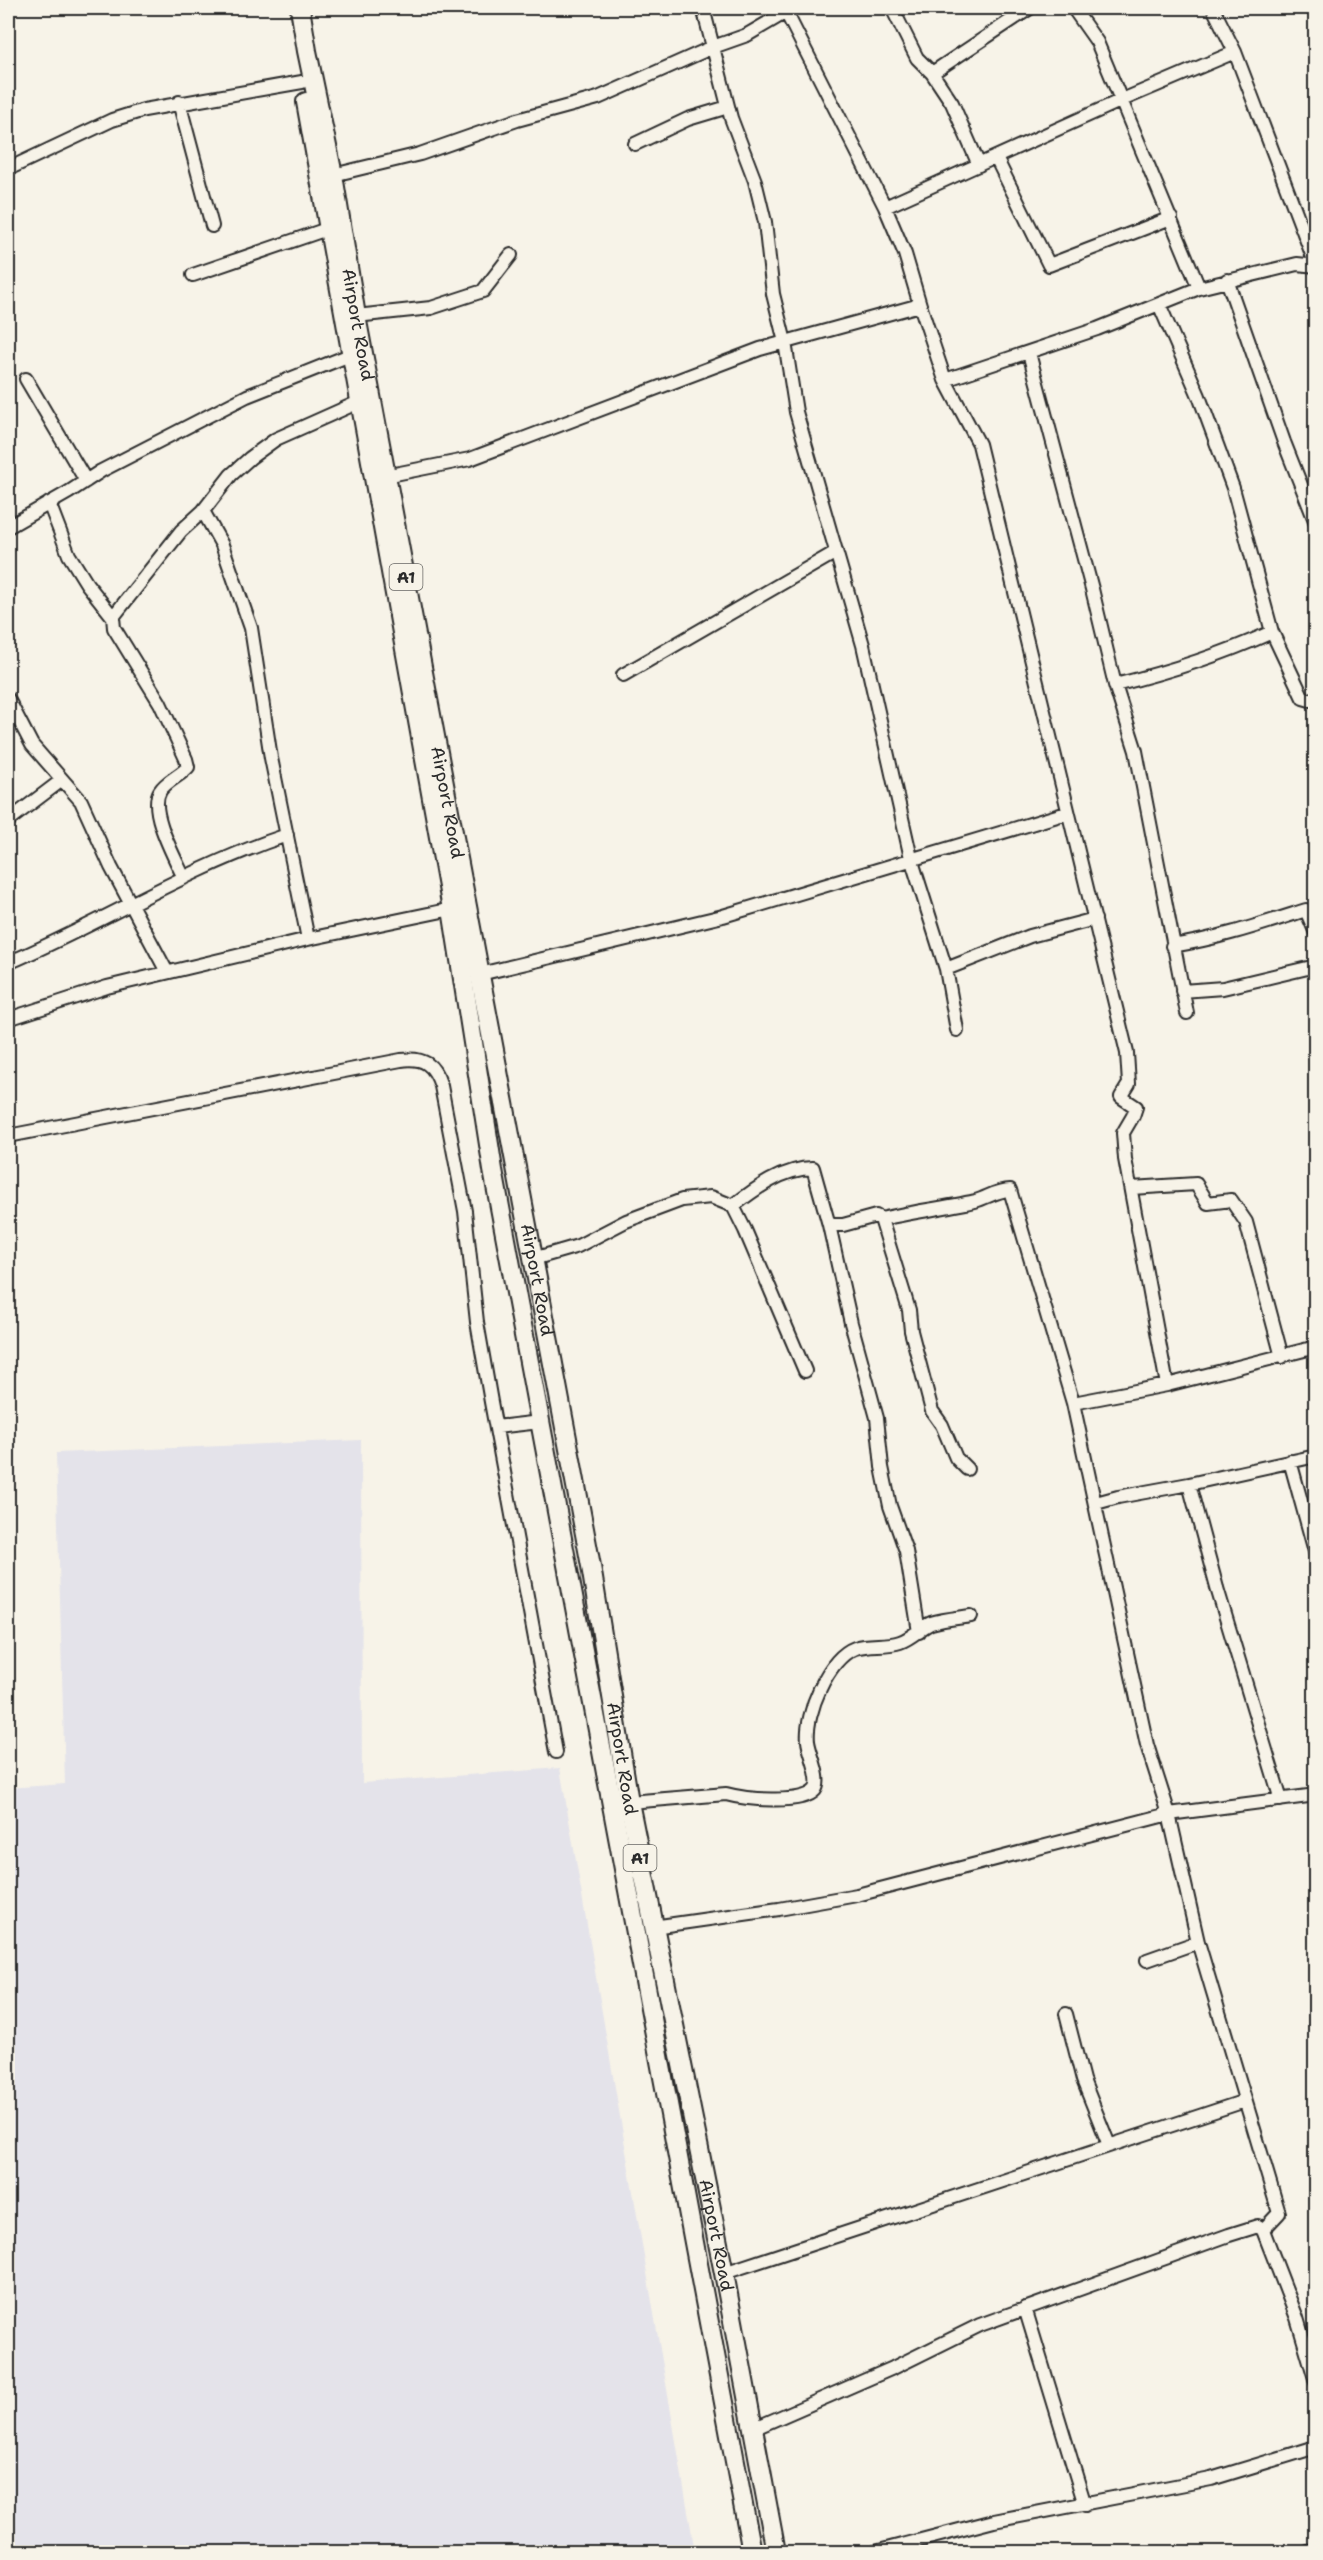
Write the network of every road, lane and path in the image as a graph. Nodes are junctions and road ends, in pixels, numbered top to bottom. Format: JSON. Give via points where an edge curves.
{"nodes":[{"id":1,"x":289,"y":8,"type":"edge"},
{"id":2,"x":300,"y":8,"type":"edge"},
{"id":3,"x":703,"y":8,"type":"edge"},
{"id":4,"x":892,"y":8,"type":"edge"},
{"id":5,"x":1030,"y":8,"type":"edge"},
{"id":6,"x":1073,"y":8,"type":"edge"},
{"id":7,"x":1213,"y":8,"type":"edge"},
{"id":8,"x":713,"y":47,"type":"junction"},
{"id":9,"x":1235,"y":52,"type":"junction"},
{"id":10,"x":932,"y":73,"type":"junction"},
{"id":11,"x":302,"y":81,"type":"junction"},
{"id":12,"x":1122,"y":100,"type":"junction"},
{"id":13,"x":179,"y":102,"type":"junction"},
{"id":14,"x":728,"y":107,"type":"junction"},
{"id":15,"x":635,"y":144,"type":"dead end"},
{"id":16,"x":996,"y":158,"type":"junction"},
{"id":17,"x":979,"y":165,"type":"junction"},
{"id":18,"x":8,"y":169,"type":"edge"},
{"id":19,"x":333,"y":175,"type":"junction"},
{"id":20,"x":885,"y":207,"type":"junction"},
{"id":21,"x":1171,"y":218,"type":"junction"},
{"id":22,"x":212,"y":226,"type":"dead end"},
{"id":23,"x":327,"y":228,"type":"junction"},
{"id":24,"x":511,"y":255,"type":"dead end"},
{"id":25,"x":1316,"y":265,"type":"edge"},
{"id":26,"x":193,"y":275,"type":"dead end"},
{"id":27,"x":1227,"y":280,"type":"junction"},
{"id":28,"x":1199,"y":288,"type":"junction"},
{"id":29,"x":1159,"y":304,"type":"junction"},
{"id":30,"x":920,"y":305,"type":"junction"},
{"id":31,"x":356,"y":316,"type":"junction"},
{"id":32,"x":785,"y":342,"type":"junction"},
{"id":33,"x":1029,"y":353,"type":"junction"},
{"id":34,"x":350,"y":354,"type":"junction"},
{"id":35,"x":26,"y":379,"type":"dead end"},
{"id":36,"x":945,"y":380,"type":"junction"},
{"id":37,"x":359,"y":402,"type":"junction"},
{"id":38,"x":380,"y":477,"type":"junction"},
{"id":39,"x":86,"y":481,"type":"junction"},
{"id":40,"x":49,"y":503,"type":"junction"},
{"id":41,"x":203,"y":511,"type":"junction"},
{"id":42,"x":1316,"y":524,"type":"edge"},
{"id":43,"x":8,"y":527,"type":"edge"},
{"id":44,"x":836,"y":552,"type":"junction"},
{"id":45,"x":113,"y":617,"type":"junction"},
{"id":46,"x":1272,"y":632,"type":"junction"},
{"id":47,"x":622,"y":675,"type":"dead end"},
{"id":48,"x":1115,"y":685,"type":"junction"},
{"id":49,"x":1316,"y":698,"type":"edge"},
{"id":50,"x":8,"y":699,"type":"edge"},
{"id":51,"x":20,"y":723,"type":"junction"},
{"id":52,"x":8,"y":729,"type":"edge"},
{"id":53,"x":62,"y":780,"type":"junction"},
{"id":54,"x":1067,"y":813,"type":"junction"},
{"id":55,"x":8,"y":821,"type":"edge"},
{"id":56,"x":287,"y":835,"type":"junction"},
{"id":57,"x":911,"y":858,"type":"junction"},
{"id":58,"x":184,"y":878,"type":"junction"},
{"id":59,"x":132,"y":905,"type":"junction"},
{"id":60,"x":452,"y":909,"type":"junction"},
{"id":61,"x":1095,"y":919,"type":"junction"},
{"id":62,"x":1316,"y":933,"type":"edge"},
{"id":63,"x":308,"y":939,"type":"junction"},
{"id":64,"x":1172,"y":946,"type":"junction"},
{"id":65,"x":8,"y":963,"type":"edge"},
{"id":66,"x":1316,"y":966,"type":"edge"},
{"id":67,"x":946,"y":969,"type":"junction"},
{"id":68,"x":167,"y":972,"type":"junction"},
{"id":69,"x":480,"y":974,"type":"junction"},
{"id":70,"x":1182,"y":991,"type":"junction"},
{"id":71,"x":1187,"y":1013,"type":"dead end"},
{"id":72,"x":8,"y":1019,"type":"edge"},
{"id":73,"x":957,"y":1030,"type":"dead end"},
{"id":74,"x":8,"y":1136,"type":"edge"},
{"id":75,"x":1131,"y":1188,"type":"junction"},
{"id":76,"x":732,"y":1206,"type":"junction"},
{"id":77,"x":881,"y":1220,"type":"junction"},
{"id":78,"x":829,"y":1225,"type":"junction"},
{"id":79,"x":533,"y":1259,"type":"junction"},
{"id":80,"x":1316,"y":1347,"type":"edge"},
{"id":81,"x":1282,"y":1357,"type":"junction"},
{"id":82,"x":805,"y":1371,"type":"dead end"},
{"id":83,"x":1167,"y":1385,"type":"junction"},
{"id":84,"x":1073,"y":1403,"type":"junction"},
{"id":85,"x":540,"y":1422,"type":"junction"},
{"id":86,"x":496,"y":1427,"type":"junction"},
{"id":87,"x":1316,"y":1456,"type":"edge"},
{"id":88,"x":1290,"y":1461,"type":"junction"},
{"id":89,"x":967,"y":1469,"type":"dead end"},
{"id":90,"x":1189,"y":1484,"type":"junction"},
{"id":91,"x":1096,"y":1503,"type":"junction"},
{"id":92,"x":1316,"y":1555,"type":"edge"},
{"id":93,"x":971,"y":1616,"type":"dead end"},
{"id":94,"x":919,"y":1632,"type":"junction"},
{"id":95,"x":556,"y":1752,"type":"dead end"},
{"id":96,"x":1316,"y":1795,"type":"edge"},
{"id":97,"x":1281,"y":1800,"type":"junction"},
{"id":98,"x":629,"y":1802,"type":"junction"},
{"id":99,"x":1169,"y":1814,"type":"junction"},
{"id":100,"x":653,"y":1927,"type":"junction"},
{"id":101,"x":1198,"y":1941,"type":"junction"},
{"id":102,"x":1148,"y":1960,"type":"dead end"},
{"id":103,"x":1066,"y":2014,"type":"dead end"},
{"id":104,"x":1245,"y":2101,"type":"junction"},
{"id":105,"x":1108,"y":2145,"type":"junction"},
{"id":106,"x":1263,"y":2230,"type":"junction"},
{"id":107,"x":724,"y":2273,"type":"junction"},
{"id":108,"x":1025,"y":2308,"type":"junction"},
{"id":109,"x":1316,"y":2382,"type":"edge"},
{"id":110,"x":753,"y":2429,"type":"junction"},
{"id":111,"x":1316,"y":2447,"type":"edge"},
{"id":112,"x":1085,"y":2505,"type":"junction"},
{"id":113,"x":1316,"y":2550,"type":"edge"},
{"id":114,"x":752,"y":2553,"type":"edge"},
{"id":115,"x":776,"y":2553,"type":"edge"},
{"id":116,"x":875,"y":2553,"type":"edge"},
{"id":117,"x":1308,"y":2553,"type":"edge"}],
"edges":[{"from":1,"to":11,"type":"highway","name":"Airport Road","number":"A1"},
{"from":2,"to":19,"type":"highway","name":"Airport Road","number":"A1"},
{"from":3,"to":8,"type":"street"},
{"from":4,"to":10,"type":"street","via":[[917,58]]},
{"from":5,"to":10,"type":"street"},
{"from":6,"to":12,"type":"street","via":[[1097,42]]},
{"from":7,"to":9,"type":"street"},
{"from":8,"to":14,"type":"street"},
{"from":8,"to":19,"type":"street","via":[[598,98],[517,120],[420,154]]},
{"from":8,"to":20,"type":"street","via":[[747,35],[786,12]]},
{"from":9,"to":12,"type":"street"},
{"from":9,"to":25,"type":"street"},
{"from":10,"to":17,"type":"street","via":[[952,104]]},
{"from":11,"to":13,"type":"street"},
{"from":11,"to":23,"type":"highway","name":"Airport Road","number":"A1"},
{"from":12,"to":16,"type":"street"},
{"from":12,"to":21,"type":"street"},
{"from":13,"to":18,"type":"street","via":[[112,120]]},
{"from":13,"to":22,"type":"street"},
{"from":14,"to":15,"type":"street","via":[[688,119]]},
{"from":14,"to":32,"type":"street","via":[[765,222],[773,294]]},
{"from":16,"to":17,"type":"street"},
{"from":16,"to":21,"type":"street","via":[[1049,265]]},
{"from":17,"to":20,"type":"street"},
{"from":19,"to":31,"type":"highway","name":"Airport Road","number":"A1"},
{"from":20,"to":30,"type":"street","via":[[905,254]]},
{"from":21,"to":28,"type":"street"},
{"from":23,"to":26,"type":"street"},
{"from":23,"to":34,"type":"highway","name":"Airport Road","number":"A1"},
{"from":24,"to":31,"type":"street","via":[[483,291],[431,308]]},
{"from":25,"to":27,"type":"street","via":[[1297,264]]},
{"from":27,"to":28,"type":"street"},
{"from":27,"to":42,"type":"street"},
{"from":28,"to":29,"type":"street"},
{"from":29,"to":33,"type":"street"},
{"from":29,"to":46,"type":"street","via":[[1233,488]]},
{"from":30,"to":32,"type":"street"},
{"from":30,"to":36,"type":"street"},
{"from":31,"to":38,"type":"highway","name":"Airport Road","number":"A1"},
{"from":32,"to":38,"type":"street","via":[[470,459]]},
{"from":32,"to":44,"type":"street","via":[[796,411]]},
{"from":33,"to":36,"type":"street"},
{"from":33,"to":48,"type":"street"},
{"from":34,"to":37,"type":"highway","name":"Airport Road","number":"A1"},
{"from":34,"to":39,"type":"street","via":[[247,396]]},
{"from":35,"to":39,"type":"street"},
{"from":36,"to":54,"type":"street","via":[[978,444]]},
{"from":37,"to":38,"type":"highway","name":"Airport Road","number":"A1"},
{"from":37,"to":41,"type":"street","via":[[276,440],[249,458]]},
{"from":38,"to":60,"type":"highway","name":"Airport Road","number":"A1"},
{"from":38,"to":69,"type":"highway","name":"Airport Road","number":"A1"},
{"from":39,"to":40,"type":"street"},
{"from":40,"to":43,"type":"street"},
{"from":40,"to":45,"type":"street","via":[[69,555]]},
{"from":41,"to":45,"type":"street","via":[[180,531]]},
{"from":41,"to":56,"type":"street","via":[[222,544],[251,628]]},
{"from":44,"to":47,"type":"street"},
{"from":44,"to":57,"type":"street","via":[[863,645]]},
{"from":45,"to":58,"type":"street","via":[[114,628],[160,703],[188,767],[161,789],[155,800]]},
{"from":46,"to":48,"type":"street","via":[[1179,669]]},
{"from":46,"to":49,"type":"street","via":[[1303,698]]},
{"from":48,"to":64,"type":"street","via":[[1136,751]]},
{"from":50,"to":51,"type":"street"},
{"from":51,"to":52,"type":"street"},
{"from":51,"to":53,"type":"street","via":[[32,745]]},
{"from":53,"to":55,"type":"street"},
{"from":53,"to":59,"type":"street","via":[[81,801]]},
{"from":54,"to":57,"type":"street"},
{"from":54,"to":61,"type":"street"},
{"from":56,"to":58,"type":"street","via":[[241,850]]},
{"from":56,"to":63,"type":"street"},
{"from":57,"to":67,"type":"street"},
{"from":57,"to":69,"type":"street","via":[[723,916]]},
{"from":58,"to":59,"type":"street"},
{"from":59,"to":65,"type":"street"},
{"from":59,"to":68,"type":"street"},
{"from":60,"to":63,"type":"street"},
{"from":60,"to":85,"type":"highway","name":"Airport Road","number":"A1","via":[[493,1170]]},
{"from":61,"to":67,"type":"street","via":[[1030,936]]},
{"from":61,"to":75,"type":"street","via":[[1127,1053],[1129,1084],[1122,1097],[1136,1107],[1123,1133]]},
{"from":62,"to":64,"type":"street","via":[[1306,909],[1224,936]]},
{"from":63,"to":68,"type":"street"},
{"from":64,"to":70,"type":"street"},
{"from":66,"to":70,"type":"street","via":[[1223,988]]},
{"from":67,"to":73,"type":"street"},
{"from":68,"to":72,"type":"street"},
{"from":69,"to":79,"type":"highway","name":"Airport Road","number":"A1"},
{"from":70,"to":71,"type":"street"},
{"from":74,"to":86,"type":"street","via":[[390,1062],[423,1060],[437,1073],[441,1086],[465,1210],[477,1323]]},
{"from":75,"to":81,"type":"street","via":[[1196,1184],[1208,1203],[1231,1200],[1246,1222]]},
{"from":75,"to":83,"type":"street"},
{"from":76,"to":78,"type":"street","via":[[772,1180],[799,1168],[813,1168]]},
{"from":76,"to":79,"type":"street","via":[[711,1197],[682,1200],[626,1221],[578,1246]]},
{"from":76,"to":82,"type":"street"},
{"from":77,"to":78,"type":"street","via":[[876,1216]]},
{"from":77,"to":84,"type":"street","via":[[1011,1190]]},
{"from":77,"to":89,"type":"street","via":[[909,1310],[932,1411],[956,1458]]},
{"from":78,"to":94,"type":"street","via":[[850,1323],[877,1418],[882,1467],[890,1506],[906,1551]]},
{"from":79,"to":98,"type":"highway","name":"Airport Road","number":"A1","via":[[591,1566]]},
{"from":80,"to":81,"type":"street"},
{"from":81,"to":83,"type":"street"},
{"from":83,"to":84,"type":"street"},
{"from":84,"to":91,"type":"street"},
{"from":85,"to":86,"type":"street"},
{"from":85,"to":114,"type":"highway","name":"Airport Road","number":"A1"},
{"from":86,"to":95,"type":"street"},
{"from":87,"to":88,"type":"street"},
{"from":88,"to":90,"type":"street"},
{"from":88,"to":92,"type":"street"},
{"from":90,"to":91,"type":"street"},
{"from":90,"to":97,"type":"street"},
{"from":91,"to":99,"type":"street","via":[[1148,1745]]},
{"from":93,"to":94,"type":"street","via":[[929,1624]]},
{"from":94,"to":98,"type":"street","via":[[899,1643],[853,1649],[829,1671],[816,1694],[808,1729],[815,1791],[776,1801],[726,1794]]},
{"from":96,"to":97,"type":"street"},
{"from":97,"to":99,"type":"street"},
{"from":98,"to":100,"type":"highway","name":"Airport Road","number":"A1"},
{"from":99,"to":100,"type":"street","via":[[857,1895]]},
{"from":99,"to":101,"type":"street"},
{"from":100,"to":107,"type":"highway","name":"Airport Road","number":"A1"},
{"from":101,"to":102,"type":"street"},
{"from":101,"to":104,"type":"street"},
{"from":103,"to":105,"type":"street","via":[[1083,2080]]},
{"from":104,"to":105,"type":"street"},
{"from":104,"to":106,"type":"street","via":[[1279,2212]]},
{"from":105,"to":107,"type":"street"},
{"from":106,"to":108,"type":"street","via":[[1258,2226],[1229,2235]]},
{"from":106,"to":109,"type":"street"},
{"from":107,"to":110,"type":"highway","name":"Airport Road","number":"A1"},
{"from":108,"to":110,"type":"street"},
{"from":108,"to":112,"type":"street"},
{"from":110,"to":115,"type":"highway","name":"Airport Road","number":"A1"},
{"from":111,"to":112,"type":"street","via":[[1211,2479]]},
{"from":112,"to":116,"type":"street","via":[[994,2522]]},
{"from":113,"to":117,"type":"street"}]}
